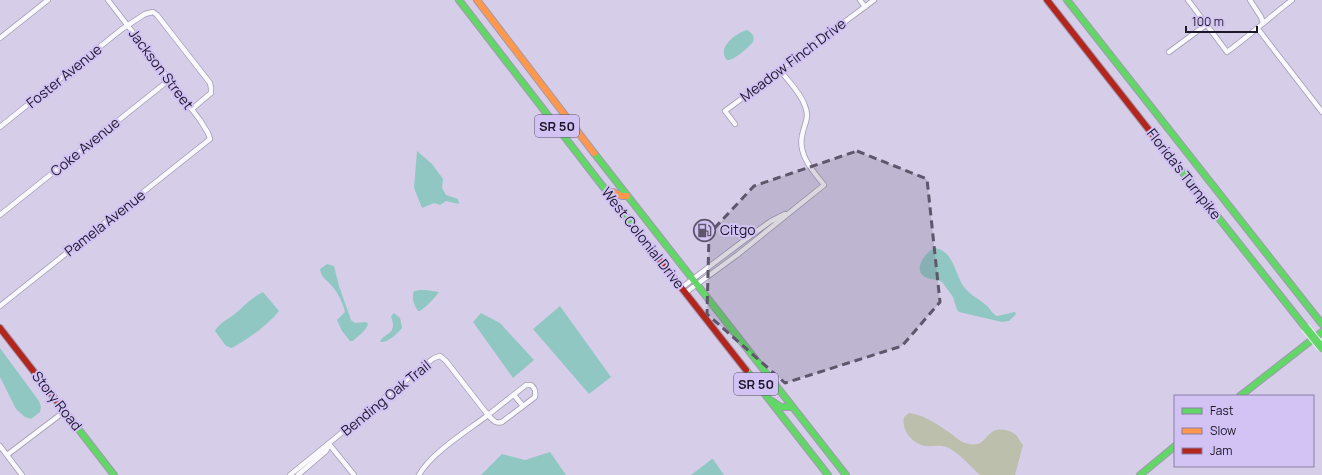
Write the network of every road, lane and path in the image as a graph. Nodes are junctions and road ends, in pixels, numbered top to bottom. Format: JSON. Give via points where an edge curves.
{"nodes":[{"id":1,"x":48,"y":0,"type":"edge"},
{"id":2,"x":108,"y":0,"type":"edge"},
{"id":3,"x":459,"y":0,"type":"edge"},
{"id":4,"x":478,"y":0,"type":"edge"},
{"id":5,"x":860,"y":0,"type":"edge"},
{"id":6,"x":874,"y":0,"type":"edge"},
{"id":7,"x":1047,"y":0,"type":"edge"},
{"id":8,"x":1067,"y":0,"type":"edge"},
{"id":9,"x":1188,"y":0,"type":"edge"},
{"id":10,"x":1250,"y":0,"type":"edge"},
{"id":11,"x":1292,"y":0,"type":"edge"},
{"id":12,"x":865,"y":7,"type":"junction"},
{"id":13,"x":1263,"y":23,"type":"junction"},
{"id":14,"x":1207,"y":24,"type":"junction"},
{"id":15,"x":128,"y":26,"type":"junction"},
{"id":16,"x":1258,"y":29,"type":"junction"},
{"id":17,"x":0,"y":38,"type":"edge"},
{"id":18,"x":1169,"y":52,"type":"dead end"},
{"id":19,"x":780,"y":70,"type":"junction"},
{"id":20,"x":169,"y":80,"type":"junction"},
{"id":21,"x":192,"y":109,"type":"junction"},
{"id":22,"x":1322,"y":112,"type":"edge"},
{"id":23,"x":735,"y":124,"type":"dead end"},
{"id":24,"x":0,"y":127,"type":"edge"},
{"id":25,"x":560,"y":130,"type":"junction"},
{"id":26,"x":210,"y":139,"type":"joint"},
{"id":27,"x":601,"y":161,"type":"junction"},
{"id":28,"x":608,"y":194,"type":"junction"},
{"id":29,"x":627,"y":196,"type":"junction"},
{"id":30,"x":794,"y":210,"type":"junction"},
{"id":31,"x":0,"y":215,"type":"edge"},
{"id":32,"x":733,"y":249,"type":"junction"},
{"id":33,"x":737,"y":254,"type":"junction"},
{"id":34,"x":694,"y":282,"type":"junction"},
{"id":35,"x":683,"y":290,"type":"junction"},
{"id":36,"x":0,"y":306,"type":"edge"},
{"id":37,"x":1320,"y":321,"type":"edge"},
{"id":38,"x":0,"y":328,"type":"edge"},
{"id":39,"x":1322,"y":332,"type":"edge"},
{"id":40,"x":1322,"y":348,"type":"edge"},
{"id":41,"x":514,"y":395,"type":"junction"},
{"id":42,"x":1241,"y":395,"type":"edge"},
{"id":43,"x":765,"y":396,"type":"junction"},
{"id":44,"x":523,"y":406,"type":"junction"},
{"id":45,"x":792,"y":407,"type":"junction"},
{"id":46,"x":65,"y":411,"type":"junction"},
{"id":47,"x":779,"y":413,"type":"junction"},
{"id":48,"x":488,"y":415,"type":"junction"},
{"id":49,"x":820,"y":442,"type":"junction"},
{"id":50,"x":329,"y":444,"type":"junction"},
{"id":51,"x":0,"y":446,"type":"edge"},
{"id":52,"x":1174,"y":447,"type":"edge"},
{"id":53,"x":1174,"y":452,"type":"edge"},
{"id":54,"x":7,"y":455,"type":"junction"},
{"id":55,"x":1158,"y":461,"type":"junction"},
{"id":56,"x":306,"y":465,"type":"junction"},
{"id":57,"x":22,"y":475,"type":"edge"},
{"id":58,"x":114,"y":475,"type":"edge"},
{"id":59,"x":290,"y":475,"type":"edge"},
{"id":60,"x":298,"y":475,"type":"edge"},
{"id":61,"x":354,"y":475,"type":"edge"},
{"id":62,"x":419,"y":475,"type":"edge"},
{"id":63,"x":828,"y":475,"type":"edge"},
{"id":64,"x":846,"y":475,"type":"edge"},
{"id":65,"x":1140,"y":475,"type":"edge"}],
"edges":[{"from":1,"to":17,"type":"street"},
{"from":2,"to":15,"type":"street","name":"Jackson Street"},
{"from":3,"to":25,"type":"main road","name":"West Colonial Drive","number":"SR 50"},
{"from":4,"to":27,"type":"main road","name":"West Colonial Drive","number":"SR 50"},
{"from":5,"to":12,"type":"street"},
{"from":6,"to":12,"type":"street","name":"Meadow Finch Drive"},
{"from":7,"to":40,"type":"main road","name":"Florida's Turnpike","bridge":true},
{"from":8,"to":37,"type":"main road","name":"Florida's Turnpike"},
{"from":9,"to":14,"type":"street"},
{"from":10,"to":13,"type":"street"},
{"from":11,"to":13,"type":"street"},
{"from":12,"to":19,"type":"street","name":"Meadow Finch Drive"},
{"from":13,"to":16,"type":"street"},
{"from":14,"to":16,"type":"street","via":[[1227,52]]},
{"from":14,"to":18,"type":"street"},
{"from":15,"to":20,"type":"street","name":"Jackson Street"},
{"from":15,"to":21,"type":"street","name":"Foster Avenue","via":[[145,14],[153,12],[210,83],[211,93]]},
{"from":15,"to":24,"type":"street","name":"Foster Avenue"},
{"from":16,"to":22,"type":"street"},
{"from":19,"to":23,"type":"street","name":"Meadow Finch Drive","via":[[725,111]]},
{"from":19,"to":30,"type":"street","via":[[805,105],[808,117],[801,146],[804,156],[824,185]]},
{"from":20,"to":21,"type":"street","name":"Jackson Street"},
{"from":20,"to":31,"type":"street","name":"Coke Avenue"},
{"from":21,"to":26,"type":"street","name":"Jackson Street"},
{"from":25,"to":27,"type":"main road","via":[[589,160]]},
{"from":25,"to":28,"type":"main road","name":"West Colonial Drive","number":"SR 50"},
{"from":26,"to":36,"type":"street","name":"Pamela Avenue"},
{"from":27,"to":29,"type":"main road","name":"West Colonial Drive","number":"SR 50"},
{"from":28,"to":29,"type":"main road","via":[[613,192]]},
{"from":28,"to":35,"type":"main road","name":"West Colonial Drive","number":"SR 50"},
{"from":29,"to":34,"type":"main road","name":"West Colonial Drive","number":"SR 50"},
{"from":30,"to":32,"type":"street","via":[[771,221]]},
{"from":30,"to":33,"type":"street"},
{"from":32,"to":33,"type":"street"},
{"from":32,"to":34,"type":"street"},
{"from":33,"to":34,"type":"street"},
{"from":34,"to":35,"type":"street"},
{"from":34,"to":45,"type":"main road","name":"West Colonial Drive","number":"SR 50"},
{"from":35,"to":43,"type":"main road","name":"West Colonial Drive","number":"SR 50"},
{"from":38,"to":46,"type":"main road","name":"Story Road"},
{"from":39,"to":42,"type":"main road"},
{"from":41,"to":44,"type":"street"},
{"from":41,"to":44,"type":"street","via":[[526,385],[534,388],[534,397]]},
{"from":41,"to":48,"type":"street"},
{"from":43,"to":45,"type":"main road","via":[[781,407]]},
{"from":43,"to":47,"type":"main road","name":"West Colonial Drive","number":"SR 50"},
{"from":44,"to":48,"type":"street","via":[[502,422],[494,422]]},
{"from":45,"to":49,"type":"main road","name":"West Colonial Drive","number":"SR 50"},
{"from":46,"to":54,"type":"street"},
{"from":46,"to":58,"type":"main road","name":"Story Road"},
{"from":47,"to":49,"type":"main road","via":[[793,417]]},
{"from":47,"to":63,"type":"main road","name":"West Colonial Drive","number":"SR 50"},
{"from":48,"to":50,"type":"street","name":"Bending Oak Trail","via":[[440,356],[434,358]]},
{"from":48,"to":62,"type":"street","via":[[433,457]]},
{"from":49,"to":64,"type":"main road","name":"West Colonial Drive","number":"SR 50"},
{"from":50,"to":56,"type":"street","name":"Bending Oak Trail","via":[[326,451]]},
{"from":50,"to":61,"type":"street"},
{"from":51,"to":54,"type":"street"},
{"from":52,"to":55,"type":"main road"},
{"from":53,"to":55,"type":"main road"},
{"from":54,"to":57,"type":"street"},
{"from":55,"to":65,"type":"main road"},
{"from":56,"to":59,"type":"street","name":"Bending Oak Trail"},
{"from":56,"to":60,"type":"street","name":"Bending Oak Trail"}]}
